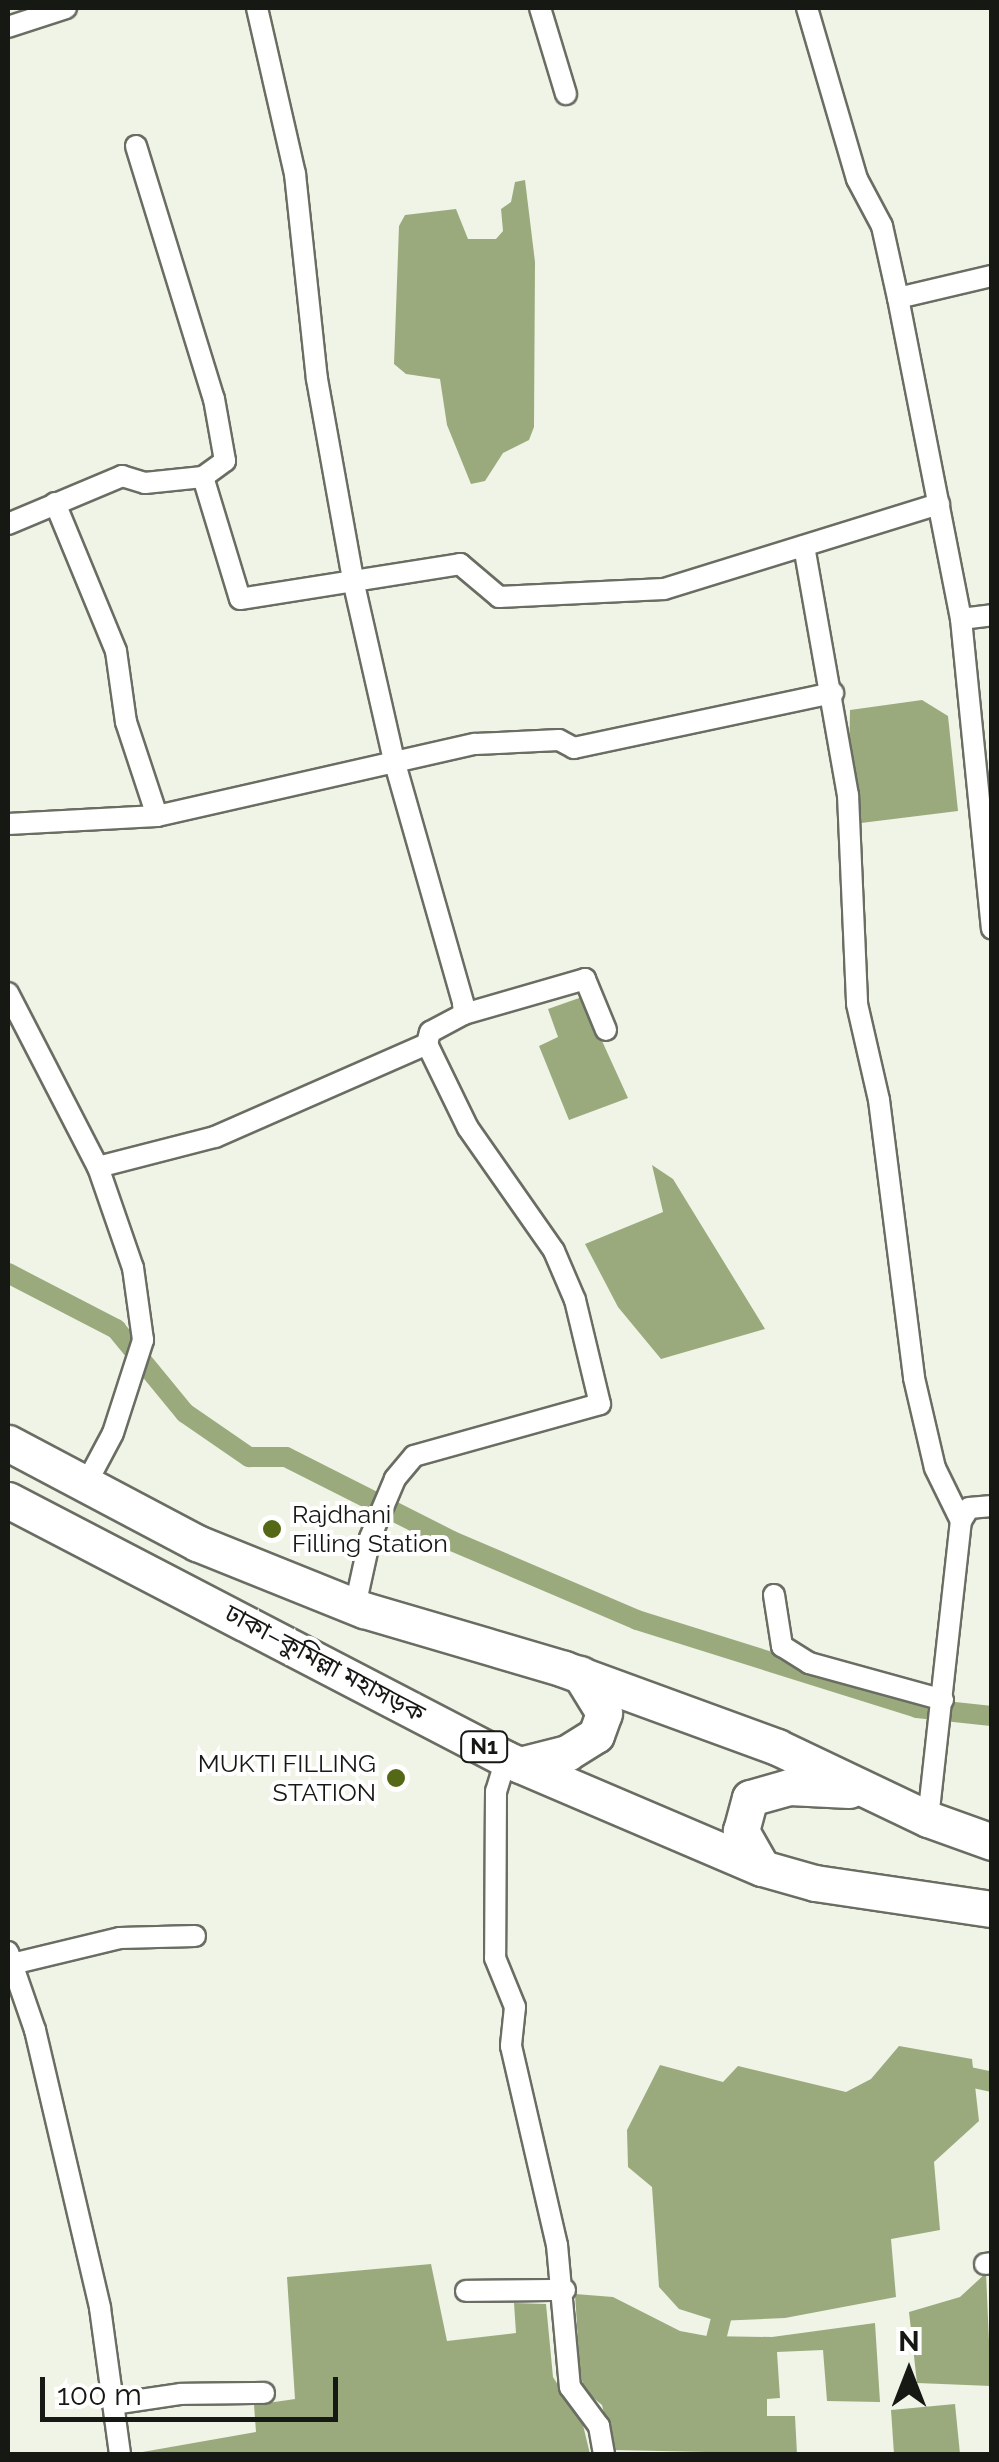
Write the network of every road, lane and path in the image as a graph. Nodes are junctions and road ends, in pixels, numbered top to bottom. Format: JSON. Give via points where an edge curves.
{"nodes":[{"id":1,"x":66,"y":8,"type":"edge"},
{"id":2,"x":257,"y":8,"type":"edge"},
{"id":3,"x":540,"y":8,"type":"edge"},
{"id":4,"x":806,"y":8,"type":"edge"},
{"id":5,"x":8,"y":27,"type":"edge"},
{"id":6,"x":566,"y":94,"type":"dead end"},
{"id":7,"x":136,"y":146,"type":"dead end"},
{"id":8,"x":992,"y":276,"type":"edge"},
{"id":9,"x":898,"y":298,"type":"junction"},
{"id":10,"x":203,"y":476,"type":"junction"},
{"id":11,"x":55,"y":502,"type":"junction"},
{"id":12,"x":939,"y":504,"type":"junction"},
{"id":13,"x":8,"y":524,"type":"edge"},
{"id":14,"x":804,"y":546,"type":"junction"},
{"id":15,"x":352,"y":580,"type":"junction"},
{"id":16,"x":992,"y":615,"type":"edge"},
{"id":17,"x":961,"y":619,"type":"junction"},
{"id":18,"x":832,"y":692,"type":"junction"},
{"id":19,"x":394,"y":760,"type":"junction"},
{"id":20,"x":157,"y":816,"type":"junction"},
{"id":21,"x":8,"y":824,"type":"edge"},
{"id":22,"x":988,"y":871,"type":"edge"},
{"id":23,"x":992,"y":928,"type":"edge"},
{"id":24,"x":8,"y":992,"type":"edge"},
{"id":25,"x":464,"y":1014,"type":"junction"},
{"id":26,"x":606,"y":1030,"type":"dead end"},
{"id":27,"x":427,"y":1044,"type":"junction"},
{"id":28,"x":98,"y":1166,"type":"junction"},
{"id":29,"x":8,"y":1440,"type":"edge"},
{"id":30,"x":87,"y":1482,"type":"junction"},
{"id":31,"x":8,"y":1500,"type":"edge"},
{"id":32,"x":992,"y":1506,"type":"edge"},
{"id":33,"x":961,"y":1521,"type":"junction"},
{"id":34,"x":774,"y":1595,"type":"dead end"},
{"id":35,"x":355,"y":1606,"type":"junction"},
{"id":36,"x":580,"y":1674,"type":"junction"},
{"id":37,"x":942,"y":1700,"type":"junction"},
{"id":38,"x":513,"y":1762,"type":"junction"},
{"id":39,"x":870,"y":1792,"type":"junction"},
{"id":40,"x":928,"y":1820,"type":"junction"},
{"id":41,"x":992,"y":1842,"type":"edge"},
{"id":42,"x":762,"y":1868,"type":"junction"},
{"id":43,"x":992,"y":1909,"type":"edge"},
{"id":44,"x":195,"y":1936,"type":"dead end"},
{"id":45,"x":10,"y":1958,"type":"edge"},
{"id":46,"x":565,"y":2290,"type":"junction"},
{"id":47,"x":466,"y":2292,"type":"dead end"},
{"id":48,"x":264,"y":2393,"type":"dead end"},
{"id":49,"x":113,"y":2404,"type":"junction"},
{"id":50,"x":120,"y":2454,"type":"edge"},
{"id":51,"x":604,"y":2454,"type":"edge"}],
"edges":[{"from":1,"to":5,"type":"street"},
{"from":2,"to":15,"type":"street","via":[[296,174],[316,379]]},
{"from":3,"to":6,"type":"street"},
{"from":4,"to":9,"type":"street","via":[[857,179],[882,226]]},
{"from":7,"to":10,"type":"street","via":[[214,400],[225,461]]},
{"from":8,"to":9,"type":"street"},
{"from":9,"to":12,"type":"street"},
{"from":10,"to":11,"type":"street","via":[[145,484],[122,476]]},
{"from":10,"to":15,"type":"street","via":[[240,599]]},
{"from":11,"to":13,"type":"street"},
{"from":11,"to":20,"type":"street","via":[[116,650],[126,722]]},
{"from":12,"to":14,"type":"street"},
{"from":12,"to":17,"type":"street"},
{"from":14,"to":15,"type":"street","via":[[664,588],[499,598],[460,564]]},
{"from":14,"to":18,"type":"street"},
{"from":15,"to":19,"type":"street"},
{"from":16,"to":17,"type":"street"},
{"from":17,"to":22,"type":"street"},
{"from":18,"to":19,"type":"street","via":[[574,748],[559,740],[475,744]]},
{"from":18,"to":33,"type":"street","via":[[848,795],[857,1004],[880,1100],[914,1378],[935,1468]]},
{"from":19,"to":20,"type":"street"},
{"from":19,"to":25,"type":"street"},
{"from":20,"to":21,"type":"street"},
{"from":22,"to":23,"type":"street"},
{"from":24,"to":28,"type":"street"},
{"from":25,"to":26,"type":"street","via":[[585,980]]},
{"from":25,"to":27,"type":"street","via":[[430,1032]]},
{"from":27,"to":28,"type":"street","via":[[215,1137]]},
{"from":27,"to":35,"type":"street","via":[[468,1128],[554,1251],[575,1300],[600,1404],[414,1456],[370,1538]]},
{"from":28,"to":30,"type":"street","via":[[133,1268],[144,1340]]},
{"from":29,"to":30,"type":"highway","name":"ঢাকা–কুমিল্লা মহাসড়ক"},
{"from":30,"to":35,"type":"highway","name":"ঢাকা–কুমিল্লা মহাসড়ক","via":[[196,1543]]},
{"from":31,"to":38,"type":"highway","name":"ঢাকা–কুমিল্লা মহাসড়ক","number":"N1"},
{"from":32,"to":33,"type":"street","via":[[968,1508]]},
{"from":33,"to":37,"type":"street"},
{"from":34,"to":37,"type":"street","via":[[782,1646],[809,1663]]},
{"from":35,"to":36,"type":"highway","name":"ঢাকা–কুমিল্লা মহাসড়ক"},
{"from":36,"to":38,"type":"highway","via":[[602,1704],[596,1735],[566,1753]]},
{"from":36,"to":39,"type":"highway","name":"ঢাকা–কুমিল্লা মহাসড়ক","via":[[777,1746]]},
{"from":37,"to":40,"type":"street"},
{"from":38,"to":42,"type":"highway","name":"ঢাকা–কুমিল্লা মহাসড়ক","number":"N1"},
{"from":38,"to":46,"type":"street","via":[[496,1790],[495,1958],[514,2008],[511,2046]]},
{"from":39,"to":40,"type":"highway","name":"ঢাকা–কুমিল্লা মহাসড়ক"},
{"from":39,"to":42,"type":"highway","via":[[789,1786],[750,1798],[741,1831]]},
{"from":40,"to":41,"type":"highway","name":"ঢাকা–কুমিল্লা মহাসড়ক"},
{"from":42,"to":43,"type":"highway","name":"ঢাকা–কুমিল্লা মহাসড়ক","number":"N1","via":[[815,1884]]},
{"from":44,"to":45,"type":"street","via":[[120,1938]]},
{"from":45,"to":49,"type":"street","via":[[65,2156]]},
{"from":46,"to":47,"type":"street"},
{"from":46,"to":51,"type":"street","via":[[570,2387],[599,2426]]},
{"from":48,"to":49,"type":"street","via":[[180,2394]]},
{"from":49,"to":50,"type":"street"}]}
